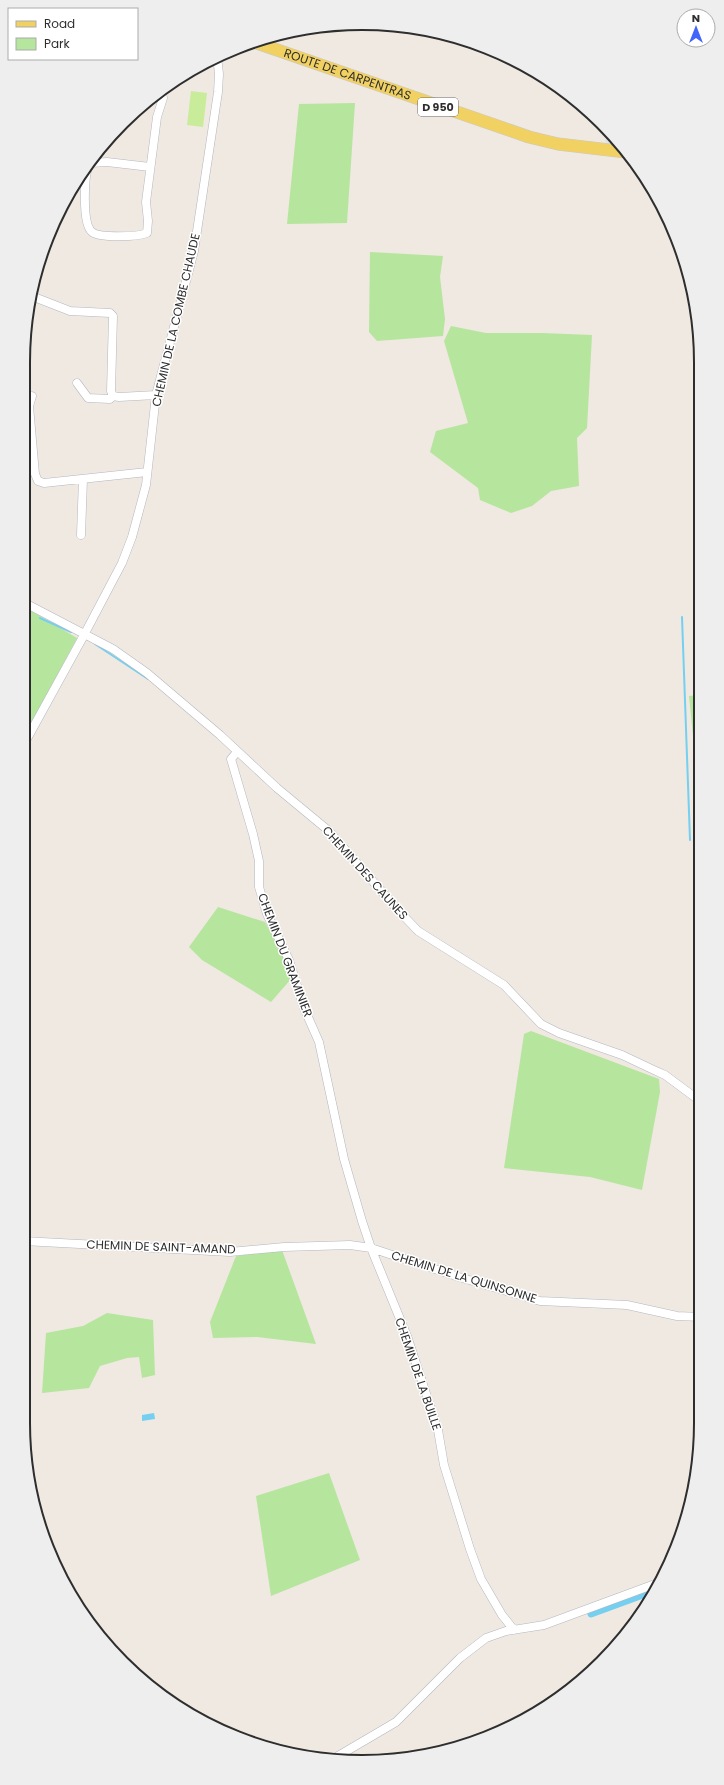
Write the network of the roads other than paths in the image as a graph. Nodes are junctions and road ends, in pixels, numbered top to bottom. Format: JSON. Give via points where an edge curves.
{"nodes":[{"id":1,"x":262,"y":46,"type":"edge"},
{"id":2,"x":216,"y":63,"type":"edge"},
{"id":3,"x":162,"y":98,"type":"edge"},
{"id":4,"x":618,"y":151,"type":"edge"},
{"id":5,"x":97,"y":163,"type":"edge"},
{"id":6,"x":150,"y":167,"type":"junction"},
{"id":7,"x":86,"y":178,"type":"edge"},
{"id":8,"x":36,"y":299,"type":"edge"},
{"id":9,"x":77,"y":383,"type":"dead end"},
{"id":10,"x":32,"y":396,"type":"dead end"},
{"id":11,"x":113,"y":396,"type":"junction"},
{"id":12,"x":156,"y":396,"type":"junction"},
{"id":13,"x":30,"y":403,"type":"edge"},
{"id":14,"x":30,"y":417,"type":"edge"},
{"id":15,"x":147,"y":472,"type":"junction"},
{"id":16,"x":83,"y":479,"type":"junction"},
{"id":17,"x":81,"y":535,"type":"dead end"},
{"id":18,"x":30,"y":606,"type":"edge"},
{"id":19,"x":84,"y":636,"type":"junction"},
{"id":20,"x":30,"y":733,"type":"edge"},
{"id":21,"x":237,"y":752,"type":"junction"},
{"id":22,"x":694,"y":1097,"type":"edge"},
{"id":23,"x":344,"y":1159,"type":"joint"},
{"id":24,"x":30,"y":1241,"type":"edge"},
{"id":25,"x":371,"y":1248,"type":"junction"},
{"id":26,"x":694,"y":1317,"type":"edge"},
{"id":27,"x":652,"y":1585,"type":"edge"},
{"id":28,"x":514,"y":1630,"type":"junction"},
{"id":29,"x":340,"y":1754,"type":"edge"}],
"edges":[{"from":1,"to":4,"type":"main road","name":"ROUTE DE CARPENTRAS","number":"D 950","via":[[529,137],[558,144]]},
{"from":2,"to":12,"type":"street","name":"CHEMIN DE LA COMBE CHAUDE","via":[[218,92],[194,251]]},
{"from":3,"to":6,"type":"street"},
{"from":5,"to":6,"type":"street"},
{"from":6,"to":7,"type":"street","via":[[146,202],[148,221],[146,233],[139,236],[97,235],[90,231]]},
{"from":8,"to":11,"type":"street","via":[[70,311],[110,313],[113,316],[110,391]]},
{"from":9,"to":11,"type":"street","via":[[88,398],[110,399]]},
{"from":10,"to":13,"type":"street"},
{"from":11,"to":12,"type":"street"},
{"from":12,"to":15,"type":"street","name":"CHEMIN DE LA COMBE CHAUDE"},
{"from":14,"to":16,"type":"street","via":[[35,474],[38,481],[44,483]]},
{"from":15,"to":16,"type":"street"},
{"from":15,"to":19,"type":"street","name":"CHEMIN DE LA COMBE CHAUDE","via":[[132,537],[122,563]]},
{"from":16,"to":17,"type":"street"},
{"from":18,"to":19,"type":"street","name":"CHEMIN DES CAUNES"},
{"from":19,"to":20,"type":"street","name":"CHEMIN DE LA COMBE CHAUDE"},
{"from":19,"to":21,"type":"street","name":"CHEMIN DES CAUNES","via":[[113,649],[137,666]]},
{"from":21,"to":22,"type":"street","name":"CHEMIN DES CAUNES","via":[[329,831],[418,931],[504,985],[549,1029],[622,1055],[665,1075]]},
{"from":21,"to":23,"type":"street","name":"CHEMIN DU GRAMINIER","via":[[231,759],[259,861],[259,887],[270,922],[289,960],[304,1008],[319,1042]]},
{"from":23,"to":25,"type":"street","name":"CHEMIN DE LA BUILLE"},
{"from":24,"to":25,"type":"street","name":"CHEMIN DE SAINT-AMAND","via":[[230,1252],[350,1245]]},
{"from":25,"to":26,"type":"street","name":"CHEMIN DE LA QUINSONNE","via":[[459,1278],[540,1301],[627,1306]]},
{"from":25,"to":28,"type":"street","name":"CHEMIN DE LA BUILLE","via":[[407,1336],[438,1430],[444,1465],[470,1550],[481,1579],[502,1616]]},
{"from":27,"to":28,"type":"street","via":[[544,1625]]},
{"from":28,"to":29,"type":"street","via":[[486,1638],[460,1658],[396,1722]]}]}
